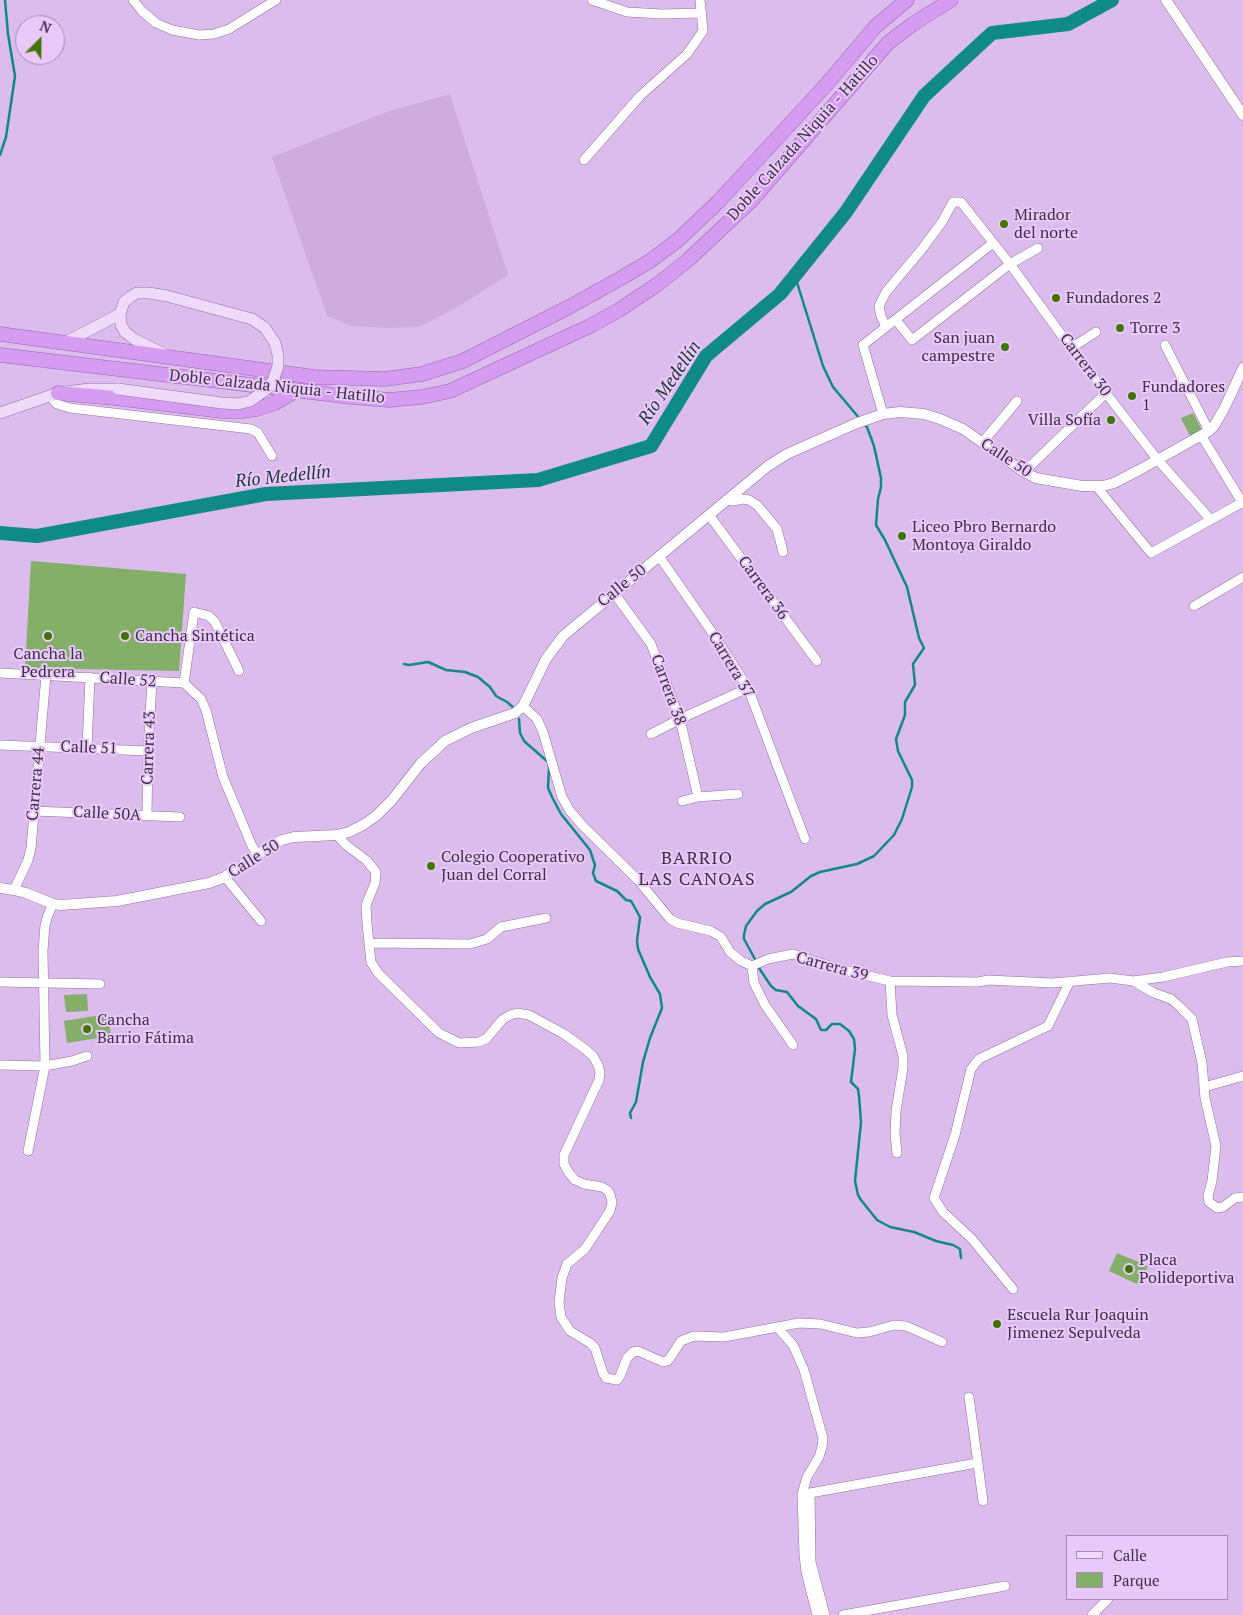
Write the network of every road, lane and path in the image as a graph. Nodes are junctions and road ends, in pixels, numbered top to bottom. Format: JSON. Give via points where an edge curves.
{"nodes":[{"id":1,"x":133,"y":0,"type":"edge"},
{"id":2,"x":276,"y":0,"type":"edge"},
{"id":3,"x":592,"y":0,"type":"edge"},
{"id":4,"x":700,"y":0,"type":"edge"},
{"id":5,"x":907,"y":0,"type":"edge"},
{"id":6,"x":951,"y":0,"type":"edge"},
{"id":7,"x":1166,"y":0,"type":"edge"},
{"id":8,"x":702,"y":12,"type":"junction"},
{"id":9,"x":1243,"y":115,"type":"edge"},
{"id":10,"x":584,"y":160,"type":"dead end"},
{"id":11,"x":993,"y":243,"type":"junction"},
{"id":12,"x":1038,"y":248,"type":"dead end"},
{"id":13,"x":1010,"y":264,"type":"junction"},
{"id":14,"x":120,"y":314,"type":"junction"},
{"id":15,"x":896,"y":320,"type":"junction"},
{"id":16,"x":886,"y":327,"type":"junction"},
{"id":17,"x":1096,"y":332,"type":"dead end"},
{"id":18,"x":0,"y":334,"type":"edge"},
{"id":19,"x":66,"y":342,"type":"junction"},
{"id":20,"x":1165,"y":345,"type":"dead end"},
{"id":21,"x":1071,"y":348,"type":"junction"},
{"id":22,"x":0,"y":355,"type":"edge"},
{"id":23,"x":168,"y":356,"type":"junction"},
{"id":24,"x":1243,"y":368,"type":"edge"},
{"id":25,"x":295,"y":391,"type":"junction"},
{"id":26,"x":1106,"y":393,"type":"junction"},
{"id":27,"x":54,"y":395,"type":"junction"},
{"id":28,"x":1017,"y":402,"type":"dead end"},
{"id":29,"x":0,"y":413,"type":"edge"},
{"id":30,"x":884,"y":414,"type":"junction"},
{"id":31,"x":1205,"y":433,"type":"junction"},
{"id":32,"x":982,"y":443,"type":"junction"},
{"id":33,"x":272,"y":456,"type":"dead end"},
{"id":34,"x":1157,"y":459,"type":"junction"},
{"id":35,"x":1024,"y":472,"type":"junction"},
{"id":36,"x":1096,"y":486,"type":"junction"},
{"id":37,"x":727,"y":500,"type":"junction"},
{"id":38,"x":1243,"y":503,"type":"edge"},
{"id":39,"x":709,"y":515,"type":"junction"},
{"id":40,"x":1211,"y":520,"type":"junction"},
{"id":41,"x":783,"y":552,"type":"dead end"},
{"id":42,"x":659,"y":556,"type":"junction"},
{"id":43,"x":1243,"y":577,"type":"edge"},
{"id":44,"x":614,"y":593,"type":"junction"},
{"id":45,"x":1194,"y":606,"type":"dead end"},
{"id":46,"x":817,"y":661,"type":"dead end"},
{"id":47,"x":239,"y":671,"type":"dead end"},
{"id":48,"x":0,"y":673,"type":"edge"},
{"id":49,"x":46,"y":675,"type":"junction"},
{"id":50,"x":90,"y":677,"type":"junction"},
{"id":51,"x":152,"y":681,"type":"junction"},
{"id":52,"x":184,"y":683,"type":"junction"},
{"id":53,"x":748,"y":688,"type":"junction"},
{"id":54,"x":523,"y":706,"type":"junction"},
{"id":55,"x":680,"y":719,"type":"junction"},
{"id":56,"x":651,"y":734,"type":"dead end"},
{"id":57,"x":0,"y":745,"type":"edge"},
{"id":58,"x":39,"y":746,"type":"junction"},
{"id":59,"x":87,"y":748,"type":"junction"},
{"id":60,"x":148,"y":751,"type":"junction"},
{"id":61,"x":738,"y":794,"type":"dead end"},
{"id":62,"x":698,"y":797,"type":"junction"},
{"id":63,"x":682,"y":801,"type":"dead end"},
{"id":64,"x":34,"y":811,"type":"junction"},
{"id":65,"x":147,"y":816,"type":"junction"},
{"id":66,"x":180,"y":818,"type":"dead end"},
{"id":67,"x":337,"y":835,"type":"junction"},
{"id":68,"x":804,"y":840,"type":"dead end"},
{"id":69,"x":258,"y":855,"type":"junction"},
{"id":70,"x":225,"y":877,"type":"junction"},
{"id":71,"x":0,"y":888,"type":"edge"},
{"id":72,"x":14,"y":890,"type":"junction"},
{"id":73,"x":53,"y":904,"type":"junction"},
{"id":74,"x":546,"y":918,"type":"dead end"},
{"id":75,"x":261,"y":921,"type":"dead end"},
{"id":76,"x":370,"y":943,"type":"junction"},
{"id":77,"x":1243,"y":961,"type":"edge"},
{"id":78,"x":752,"y":966,"type":"junction"},
{"id":79,"x":890,"y":981,"type":"junction"},
{"id":80,"x":1070,"y":981,"type":"junction"},
{"id":81,"x":1132,"y":981,"type":"junction"},
{"id":82,"x":0,"y":982,"type":"edge"},
{"id":83,"x":44,"y":982,"type":"junction"},
{"id":84,"x":100,"y":984,"type":"dead end"},
{"id":85,"x":792,"y":1045,"type":"dead end"},
{"id":86,"x":87,"y":1056,"type":"dead end"},
{"id":87,"x":0,"y":1065,"type":"edge"},
{"id":88,"x":45,"y":1066,"type":"junction"},
{"id":89,"x":1243,"y":1076,"type":"edge"},
{"id":90,"x":1204,"y":1088,"type":"junction"},
{"id":91,"x":28,"y":1152,"type":"dead end"},
{"id":92,"x":897,"y":1153,"type":"dead end"},
{"id":93,"x":1243,"y":1197,"type":"edge"},
{"id":94,"x":1013,"y":1289,"type":"dead end"},
{"id":95,"x":777,"y":1327,"type":"junction"},
{"id":96,"x":942,"y":1342,"type":"dead end"},
{"id":97,"x":969,"y":1397,"type":"dead end"},
{"id":98,"x":977,"y":1463,"type":"junction"},
{"id":99,"x":806,"y":1493,"type":"junction"},
{"id":100,"x":984,"y":1501,"type":"dead end"},
{"id":101,"x":1005,"y":1586,"type":"dead end"},
{"id":102,"x":1107,"y":1600,"type":"edge"},
{"id":103,"x":817,"y":1615,"type":"edge"},
{"id":104,"x":826,"y":1615,"type":"edge"},
{"id":105,"x":843,"y":1615,"type":"edge"},
{"id":106,"x":1092,"y":1615,"type":"edge"}],
"edges":[{"from":1,"to":2,"type":"street","via":[[156,23],[199,35],[230,29]]},
{"from":3,"to":8,"type":"street","via":[[627,12]]},
{"from":4,"to":8,"type":"street"},
{"from":5,"to":23,"type":"highway","name":"Doble Calzada Niquia - Hatillo","via":[[876,26],[825,86],[678,240],[650,261],[571,306],[463,362],[422,374],[351,379],[314,377]]},
{"from":6,"to":25,"type":"highway","name":"Doble Calzada Niquia - Hatillo","via":[[888,43],[729,223],[658,284],[619,310],[552,345],[450,391],[422,398],[389,400]]},
{"from":7,"to":9,"type":"street"},
{"from":8,"to":10,"type":"street","via":[[703,31],[687,54],[640,96]]},
{"from":11,"to":13,"type":"street","name":"Carrera 30"},
{"from":11,"to":15,"type":"street"},
{"from":11,"to":16,"type":"street","name":"Carrera 30","via":[[961,202],[953,202],[942,222],[886,292],[879,306]]},
{"from":12,"to":13,"type":"street"},
{"from":13,"to":15,"type":"street","via":[[912,340]]},
{"from":13,"to":21,"type":"street","name":"Carrera 30"},
{"from":14,"to":19,"type":"main road"},
{"from":14,"to":23,"type":"main road","via":[[121,325],[130,337]]},
{"from":14,"to":27,"type":"main road","bridge":true,"via":[[124,302],[130,297],[149,293],[252,319],[265,328],[275,343],[278,366],[273,381],[250,401],[238,404],[118,389],[89,389]]},
{"from":15,"to":16,"type":"street"},
{"from":16,"to":30,"type":"street","via":[[863,346]]},
{"from":17,"to":21,"type":"street"},
{"from":18,"to":19,"type":"highway","name":"Doble Calzada Niquia - Hatillo"},
{"from":19,"to":23,"type":"highway","name":"Doble Calzada Niquia - Hatillo"},
{"from":20,"to":31,"type":"street"},
{"from":21,"to":26,"type":"street","name":"Carrera 30"},
{"from":22,"to":25,"type":"highway","name":"Doble Calzada Niquia - Hatillo"},
{"from":24,"to":31,"type":"street","name":"Calle 50","via":[[1224,410]]},
{"from":25,"to":27,"type":"highway","via":[[275,403],[242,411]]},
{"from":26,"to":34,"type":"street","name":"Carrera 30"},
{"from":26,"to":35,"type":"street"},
{"from":27,"to":29,"type":"main road"},
{"from":27,"to":33,"type":"street","via":[[57,404],[70,408],[251,429],[258,433]]},
{"from":28,"to":32,"type":"street"},
{"from":30,"to":32,"type":"street","name":"Calle 50","via":[[924,414],[963,429]]},
{"from":30,"to":37,"type":"street","name":"Calle 50","via":[[787,454]]},
{"from":31,"to":34,"type":"street","name":"Calle 50"},
{"from":31,"to":38,"type":"street"},
{"from":32,"to":35,"type":"street","name":"Calle 50"},
{"from":34,"to":36,"type":"street","name":"Calle 50","via":[[1114,483]]},
{"from":34,"to":40,"type":"street","name":"Carrera 30"},
{"from":35,"to":36,"type":"street","name":"Calle 50","via":[[1036,478]]},
{"from":36,"to":40,"type":"street","via":[[1151,552]]},
{"from":37,"to":39,"type":"street","name":"Calle 50"},
{"from":37,"to":41,"type":"street","via":[[743,499],[758,505],[778,529]]},
{"from":38,"to":40,"type":"street"},
{"from":39,"to":42,"type":"street","name":"Calle 50"},
{"from":39,"to":46,"type":"street","name":"Carrera 36"},
{"from":42,"to":44,"type":"street","name":"Calle 50"},
{"from":42,"to":53,"type":"street","name":"Carrera 37"},
{"from":43,"to":45,"type":"street"},
{"from":44,"to":54,"type":"street","name":"Calle 50","via":[[564,636],[546,660]]},
{"from":44,"to":55,"type":"street","name":"Carrera 38","via":[[651,644]]},
{"from":47,"to":52,"type":"street","via":[[215,622],[209,616],[194,612]]},
{"from":48,"to":49,"type":"street","name":"Calle 52"},
{"from":49,"to":50,"type":"street","name":"Calle 52"},
{"from":49,"to":58,"type":"street","name":"Carrera 44"},
{"from":50,"to":51,"type":"street","name":"Calle 52"},
{"from":50,"to":59,"type":"street"},
{"from":51,"to":52,"type":"street","name":"Calle 52"},
{"from":51,"to":60,"type":"street","name":"Carrera 43"},
{"from":52,"to":69,"type":"street","via":[[201,699],[206,710],[223,777]]},
{"from":53,"to":55,"type":"street"},
{"from":53,"to":68,"type":"street","name":"Carrera 37"},
{"from":54,"to":67,"type":"street","name":"Calle 50","via":[[445,741],[421,762],[376,816],[349,832]]},
{"from":54,"to":78,"type":"street","via":[[537,719],[562,796],[582,826],[638,880],[670,919],[711,931],[721,937],[730,952]]},
{"from":55,"to":56,"type":"street"},
{"from":55,"to":62,"type":"street","name":"Carrera 38"},
{"from":57,"to":58,"type":"street","name":"Calle 51"},
{"from":58,"to":59,"type":"street","name":"Calle 51"},
{"from":58,"to":64,"type":"street","name":"Carrera 44"},
{"from":59,"to":60,"type":"street","name":"Calle 51"},
{"from":60,"to":65,"type":"street","name":"Carrera 43"},
{"from":61,"to":62,"type":"street"},
{"from":62,"to":63,"type":"street"},
{"from":64,"to":65,"type":"street","name":"Calle 50A"},
{"from":64,"to":72,"type":"street","name":"Carrera 44","via":[[28,860]]},
{"from":65,"to":66,"type":"street","name":"Calle 50A"},
{"from":67,"to":69,"type":"street","name":"Calle 50","via":[[294,836]]},
{"from":67,"to":76,"type":"street","via":[[376,872],[375,884],[366,905]]},
{"from":69,"to":70,"type":"street","name":"Calle 50"},
{"from":70,"to":73,"type":"street","name":"Calle 50","via":[[117,901]]},
{"from":70,"to":75,"type":"street"},
{"from":71,"to":72,"type":"street","name":"Calle 50"},
{"from":72,"to":73,"type":"street","name":"Calle 50"},
{"from":73,"to":83,"type":"street","via":[[45,925]]},
{"from":74,"to":76,"type":"street","via":[[501,927],[487,939],[470,944]]},
{"from":76,"to":95,"type":"street","via":[[371,962],[378,973],[439,1033],[459,1043],[479,1042],[510,1014],[529,1015],[585,1049],[598,1065],[599,1080],[564,1155],[564,1164],[575,1180],[607,1190],[612,1202],[610,1211],[585,1249],[567,1264],[559,1302],[561,1317],[570,1331],[596,1348],[606,1378],[617,1380],[633,1352],[642,1352],[663,1362],[670,1358],[681,1341],[694,1336],[724,1337]]},
{"from":77,"to":81,"type":"street","name":"Carrera 39"},
{"from":78,"to":79,"type":"street","name":"Carrera 39","via":[[793,954]]},
{"from":78,"to":85,"type":"street","via":[[754,983]]},
{"from":79,"to":80,"type":"street","name":"Carrera 39"},
{"from":79,"to":92,"type":"street","via":[[892,1015],[903,1056],[896,1111]]},
{"from":80,"to":81,"type":"street","name":"Carrera 39","via":[[1110,978]]},
{"from":80,"to":94,"type":"street","via":[[1048,1026],[979,1059],[970,1069],[955,1135],[934,1198]]},
{"from":81,"to":90,"type":"street","via":[[1170,1000],[1192,1019]]},
{"from":82,"to":83,"type":"street"},
{"from":83,"to":84,"type":"street"},
{"from":83,"to":88,"type":"street"},
{"from":86,"to":88,"type":"street"},
{"from":87,"to":88,"type":"street"},
{"from":88,"to":91,"type":"street"},
{"from":89,"to":90,"type":"street"},
{"from":90,"to":93,"type":"street","via":[[1216,1146],[1208,1202],[1217,1208]]},
{"from":95,"to":96,"type":"street","via":[[820,1324],[857,1333],[906,1326]]},
{"from":95,"to":99,"type":"street","via":[[793,1345],[804,1370],[823,1438],[819,1457],[807,1477]]},
{"from":97,"to":98,"type":"street"},
{"from":98,"to":99,"type":"street"},
{"from":98,"to":100,"type":"street"},
{"from":99,"to":103,"type":"street","via":[[804,1555]]},
{"from":99,"to":104,"type":"street","via":[[811,1562]]},
{"from":101,"to":105,"type":"street"},
{"from":102,"to":106,"type":"street"}]}
